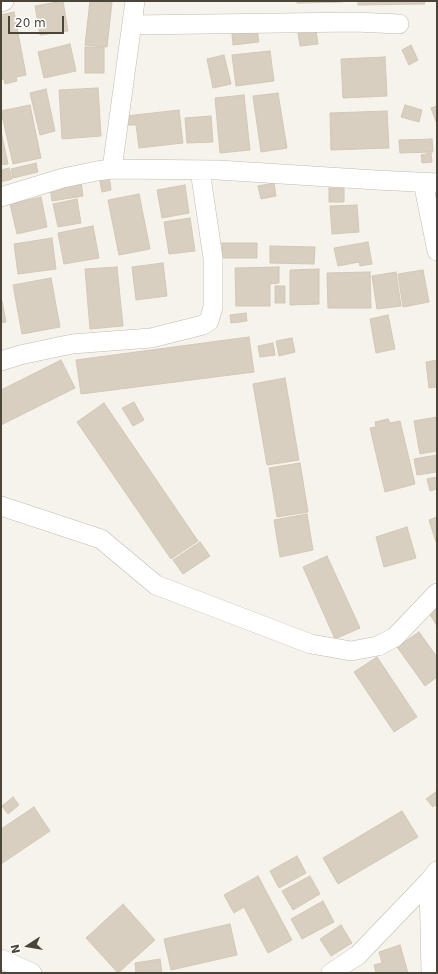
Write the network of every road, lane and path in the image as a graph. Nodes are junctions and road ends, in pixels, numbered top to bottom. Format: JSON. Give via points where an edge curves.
{"nodes":[{"id":1,"x":135,"y":1,"type":"edge"},
{"id":2,"x":398,"y":24,"type":"dead end"},
{"id":3,"x":132,"y":25,"type":"junction"},
{"id":4,"x":112,"y":169,"type":"junction"},
{"id":5,"x":200,"y":170,"type":"junction"},
{"id":6,"x":430,"y":182,"type":"edge"},
{"id":7,"x":1,"y":197,"type":"edge"},
{"id":8,"x":437,"y":251,"type":"edge"},
{"id":9,"x":1,"y":361,"type":"edge"},
{"id":10,"x":1,"y":506,"type":"edge"},
{"id":11,"x":437,"y":593,"type":"edge"},
{"id":12,"x":433,"y":876,"type":"edge"},
{"id":13,"x":1,"y":959,"type":"edge"},
{"id":14,"x":32,"y":973,"type":"edge"},
{"id":15,"x":331,"y":973,"type":"edge"},
{"id":16,"x":431,"y":973,"type":"edge"}],
"edges":[{"from":1,"to":3,"type":"street"},
{"from":2,"to":3,"type":"street","via":[[355,22]]},
{"from":3,"to":4,"type":"street"},
{"from":4,"to":5,"type":"street"},
{"from":4,"to":7,"type":"street","via":[[63,178]]},
{"from":5,"to":6,"type":"street"},
{"from":5,"to":9,"type":"street","via":[[213,258],[213,307],[209,321],[203,325],[151,338],[72,344]]},
{"from":6,"to":8,"type":"street"},
{"from":10,"to":11,"type":"street","via":[[101,539],[156,585],[310,644],[351,651],[378,646],[395,637]]},
{"from":12,"to":15,"type":"street","via":[[358,955]]},
{"from":12,"to":16,"type":"street"},
{"from":13,"to":14,"type":"street"}]}
